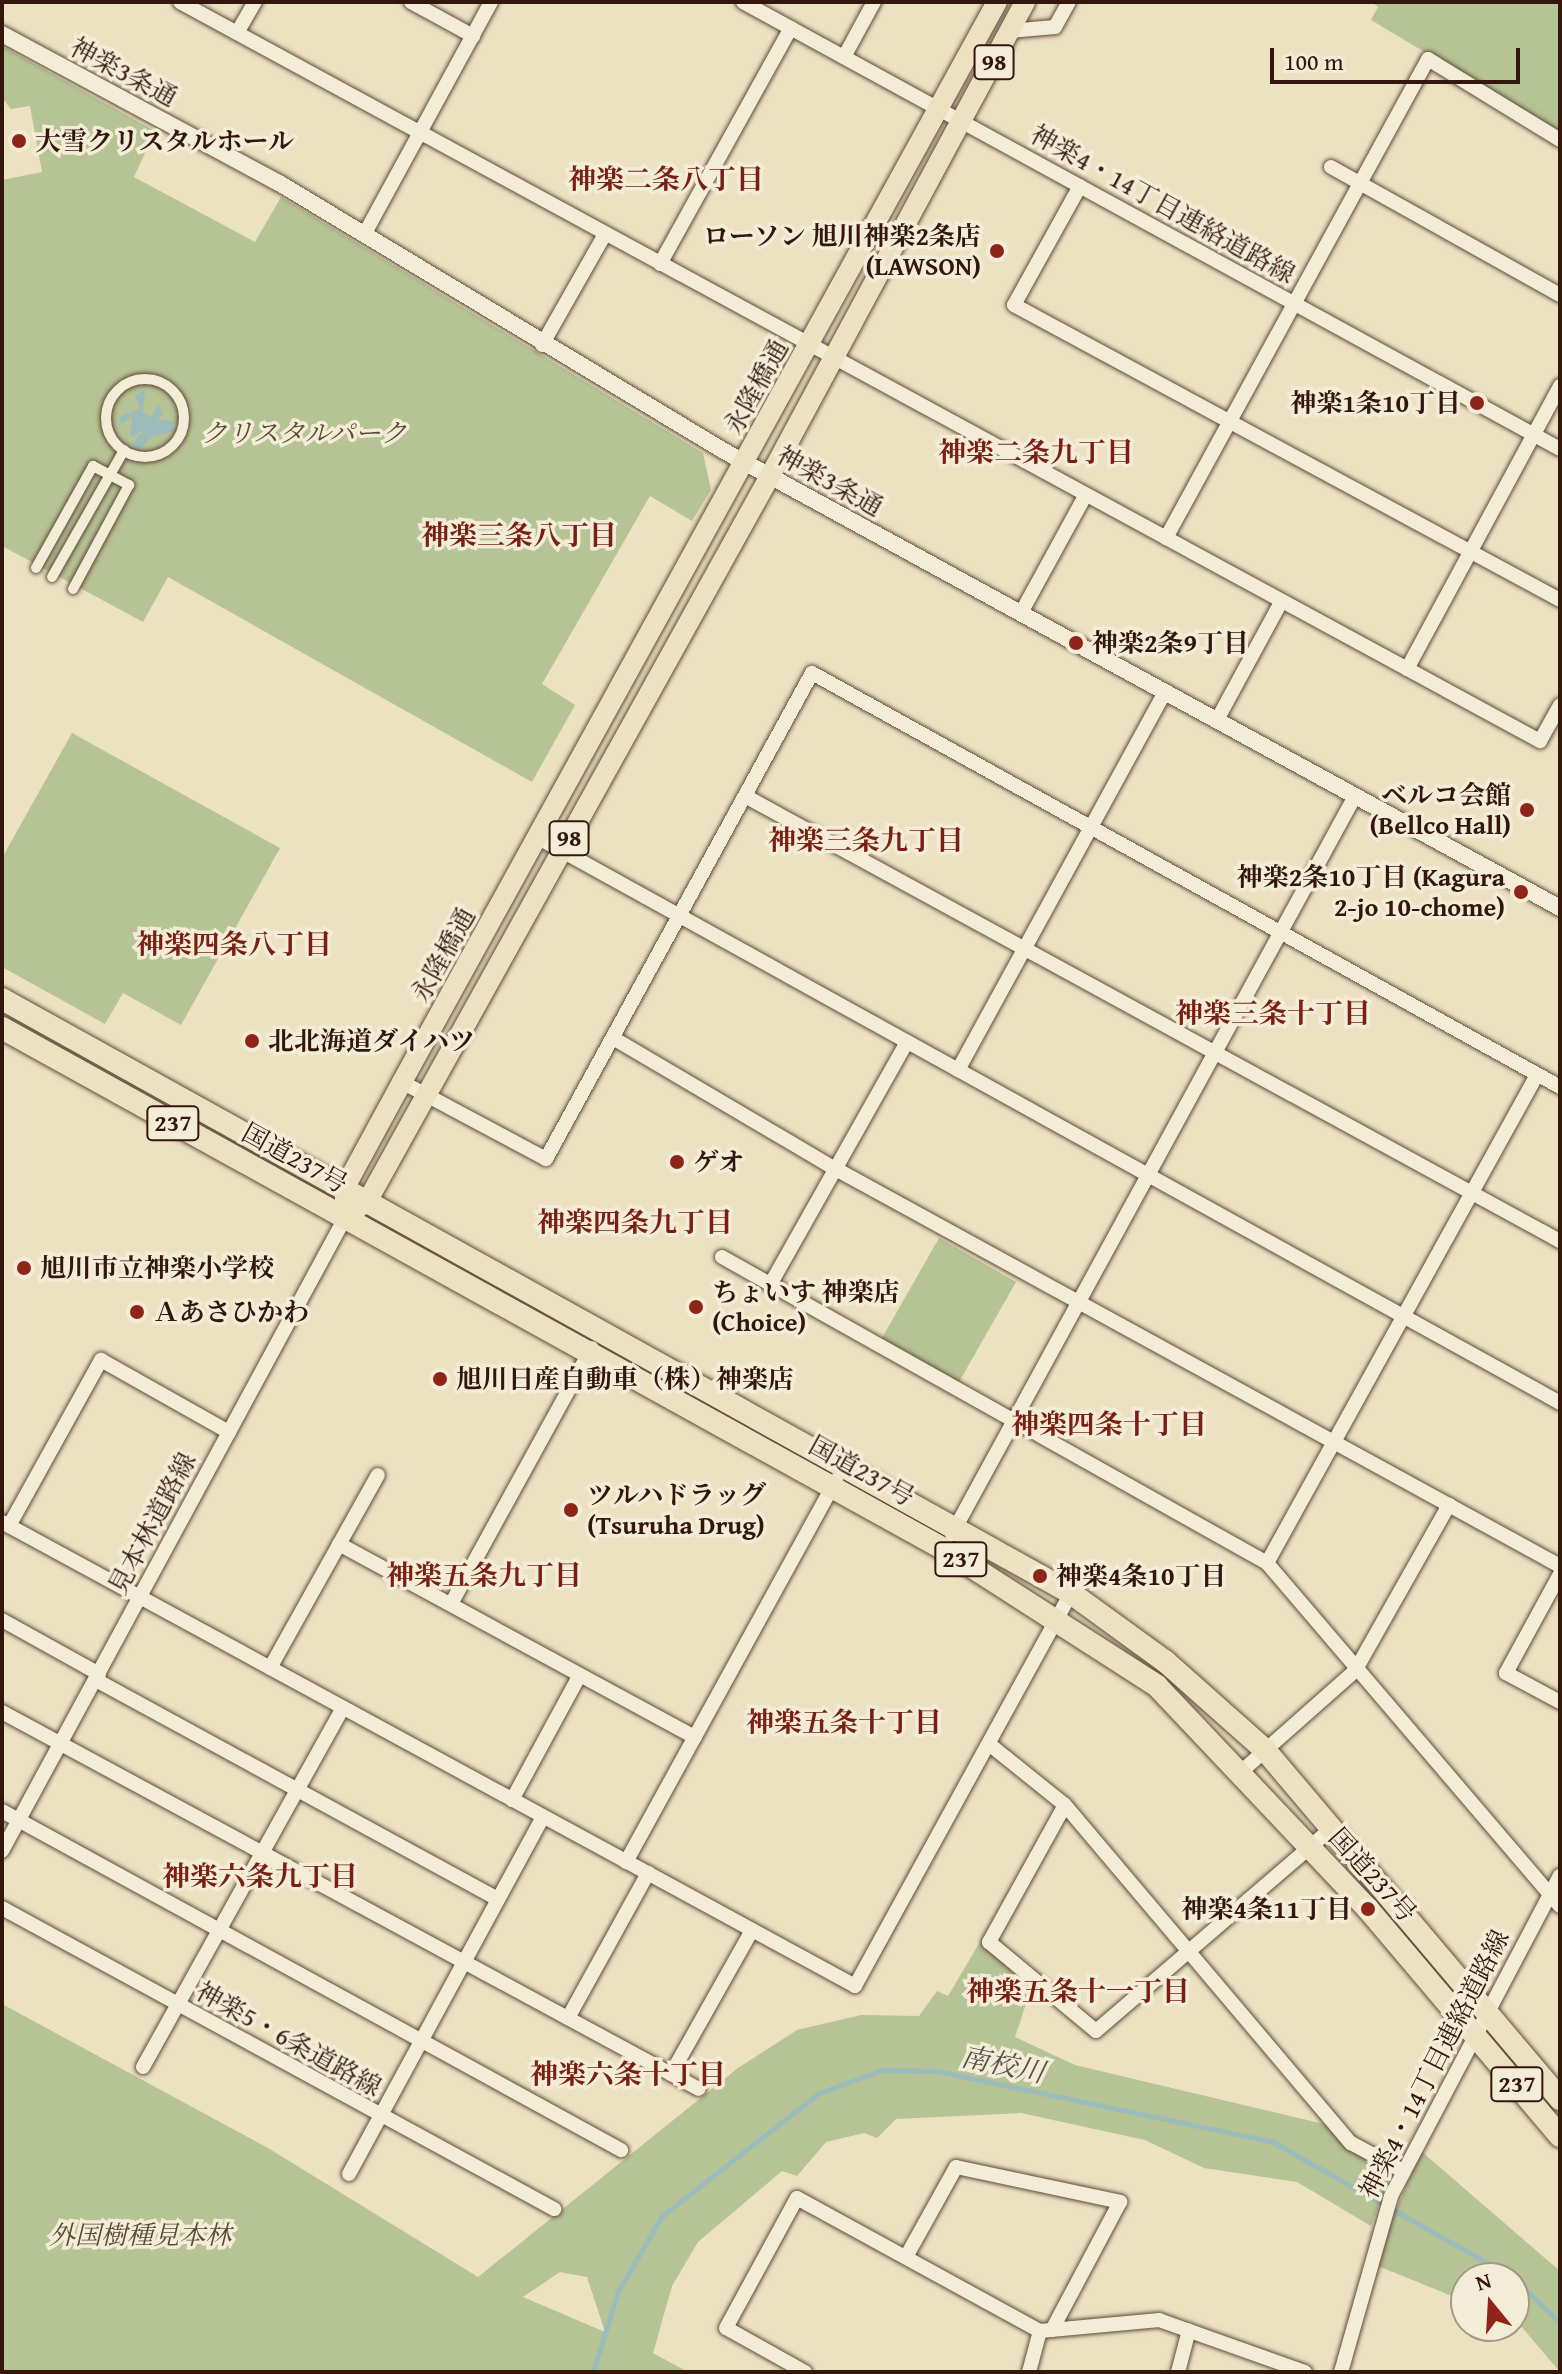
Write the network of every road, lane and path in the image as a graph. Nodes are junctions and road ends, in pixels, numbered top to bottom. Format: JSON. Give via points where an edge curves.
{"nodes":[{"id":1,"x":180,"y":2,"type":"edge"},
{"id":2,"x":255,"y":2,"type":"edge"},
{"id":3,"x":411,"y":2,"type":"edge"},
{"id":4,"x":491,"y":2,"type":"edge"},
{"id":5,"x":743,"y":2,"type":"edge"},
{"id":6,"x":874,"y":2,"type":"edge"},
{"id":7,"x":997,"y":2,"type":"edge"},
{"id":8,"x":1025,"y":2,"type":"edge"},
{"id":9,"x":1069,"y":2,"type":"edge"},
{"id":10,"x":984,"y":11,"type":"edge"},
{"id":11,"x":791,"y":28,"type":"junction"},
{"id":12,"x":1009,"y":31,"type":"junction"},
{"id":13,"x":237,"y":33,"type":"junction"},
{"id":14,"x":2,"y":34,"type":"edge"},
{"id":15,"x":473,"y":36,"type":"junction"},
{"id":16,"x":844,"y":57,"type":"junction"},
{"id":17,"x":941,"y":109,"type":"junction"},
{"id":18,"x":962,"y":121,"type":"junction"},
{"id":19,"x":421,"y":131,"type":"junction"},
{"id":20,"x":1560,"y":140,"type":"edge"},
{"id":21,"x":1331,"y":167,"type":"dead end"},
{"id":22,"x":1361,"y":184,"type":"junction"},
{"id":23,"x":1080,"y":186,"type":"junction"},
{"id":24,"x":605,"y":234,"type":"junction"},
{"id":25,"x":364,"y":235,"type":"junction"},
{"id":26,"x":660,"y":264,"type":"junction"},
{"id":27,"x":1560,"y":295,"type":"edge"},
{"id":28,"x":1295,"y":304,"type":"junction"},
{"id":29,"x":810,"y":344,"type":"junction"},
{"id":30,"x":542,"y":345,"type":"junction"},
{"id":31,"x":834,"y":358,"type":"junction"},
{"id":32,"x":1560,"y":386,"type":"edge"},
{"id":33,"x":1229,"y":424,"type":"junction"},
{"id":34,"x":1533,"y":434,"type":"junction"},
{"id":35,"x":1560,"y":449,"type":"edge"},
{"id":36,"x":124,"y":450,"type":"junction"},
{"id":37,"x":744,"y":461,"type":"junction"},
{"id":38,"x":770,"y":476,"type":"junction"},
{"id":39,"x":1085,"y":496,"type":"junction"},
{"id":40,"x":1166,"y":538,"type":"junction"},
{"id":41,"x":1469,"y":552,"type":"junction"},
{"id":42,"x":36,"y":568,"type":"dead end"},
{"id":43,"x":52,"y":577,"type":"dead end"},
{"id":44,"x":73,"y":589,"type":"dead end"},
{"id":45,"x":1560,"y":600,"type":"edge"},
{"id":46,"x":1281,"y":602,"type":"junction"},
{"id":47,"x":1021,"y":613,"type":"junction"},
{"id":48,"x":1407,"y":669,"type":"junction"},
{"id":49,"x":1165,"y":692,"type":"junction"},
{"id":50,"x":1560,"y":705,"type":"edge"},
{"id":51,"x":1217,"y":720,"type":"junction"},
{"id":52,"x":745,"y":796,"type":"junction"},
{"id":53,"x":1355,"y":796,"type":"junction"},
{"id":54,"x":1091,"y":828,"type":"junction"},
{"id":55,"x":537,"y":837,"type":"junction"},
{"id":56,"x":562,"y":851,"type":"junction"},
{"id":57,"x":1560,"y":908,"type":"edge"},
{"id":58,"x":679,"y":916,"type":"junction"},
{"id":59,"x":1279,"y":933,"type":"junction"},
{"id":60,"x":1024,"y":950,"type":"junction"},
{"id":61,"x":2,"y":999,"type":"edge"},
{"id":62,"x":2,"y":1028,"type":"edge"},
{"id":63,"x":613,"y":1038,"type":"junction"},
{"id":64,"x":907,"y":1042,"type":"junction"},
{"id":65,"x":1213,"y":1054,"type":"junction"},
{"id":66,"x":958,"y":1070,"type":"junction"},
{"id":67,"x":1537,"y":1075,"type":"junction"},
{"id":68,"x":402,"y":1082,"type":"junction"},
{"id":69,"x":1560,"y":1087,"type":"edge"},
{"id":70,"x":426,"y":1095,"type":"junction"},
{"id":71,"x":834,"y":1168,"type":"junction"},
{"id":72,"x":1145,"y":1173,"type":"junction"},
{"id":73,"x":345,"y":1187,"type":"junction"},
{"id":74,"x":1471,"y":1192,"type":"junction"},
{"id":75,"x":368,"y":1200,"type":"junction"},
{"id":76,"x":345,"y":1218,"type":"junction"},
{"id":77,"x":1560,"y":1241,"type":"edge"},
{"id":78,"x":722,"y":1257,"type":"dead end"},
{"id":79,"x":770,"y":1285,"type":"junction"},
{"id":80,"x":1075,"y":1301,"type":"junction"},
{"id":81,"x":1402,"y":1316,"type":"junction"},
{"id":82,"x":602,"y":1330,"type":"junction"},
{"id":83,"x":590,"y":1352,"type":"junction"},
{"id":84,"x":1560,"y":1403,"type":"edge"},
{"id":85,"x":1013,"y":1421,"type":"junction"},
{"id":86,"x":229,"y":1432,"type":"junction"},
{"id":87,"x":1336,"y":1444,"type":"junction"},
{"id":88,"x":844,"y":1466,"type":"junction"},
{"id":89,"x":378,"y":1475,"type":"dead end"},
{"id":90,"x":833,"y":1486,"type":"junction"},
{"id":91,"x":1449,"y":1505,"type":"junction"},
{"id":92,"x":6,"y":1524,"type":"edge"},
{"id":93,"x":955,"y":1528,"type":"junction"},
{"id":94,"x":339,"y":1544,"type":"junction"},
{"id":95,"x":944,"y":1549,"type":"junction"},
{"id":96,"x":1267,"y":1563,"type":"junction"},
{"id":97,"x":1560,"y":1566,"type":"edge"},
{"id":98,"x":1560,"y":1574,"type":"edge"},
{"id":99,"x":1071,"y":1593,"type":"junction"},
{"id":100,"x":140,"y":1597,"type":"junction"},
{"id":101,"x":451,"y":1604,"type":"junction"},
{"id":102,"x":1057,"y":1616,"type":"junction"},
{"id":103,"x":2,"y":1620,"type":"edge"},
{"id":104,"x":270,"y":1668,"type":"junction"},
{"id":105,"x":1355,"y":1671,"type":"junction"},
{"id":106,"x":580,"y":1675,"type":"junction"},
{"id":107,"x":98,"y":1677,"type":"junction"},
{"id":108,"x":1560,"y":1702,"type":"edge"},
{"id":109,"x":343,"y":1708,"type":"junction"},
{"id":110,"x":2,"y":1712,"type":"edge"},
{"id":111,"x":695,"y":1737,"type":"junction"},
{"id":112,"x":61,"y":1743,"type":"junction"},
{"id":113,"x":989,"y":1744,"type":"junction"},
{"id":114,"x":1265,"y":1750,"type":"junction"},
{"id":115,"x":1243,"y":1770,"type":"junction"},
{"id":116,"x":298,"y":1791,"type":"junction"},
{"id":117,"x":512,"y":1800,"type":"junction"},
{"id":118,"x":1065,"y":1805,"type":"junction"},
{"id":119,"x":2,"y":1811,"type":"edge"},
{"id":120,"x":543,"y":1817,"type":"junction"},
{"id":121,"x":19,"y":1821,"type":"junction"},
{"id":122,"x":1331,"y":1829,"type":"junction"},
{"id":123,"x":1311,"y":1849,"type":"junction"},
{"id":124,"x":2,"y":1851,"type":"edge"},
{"id":125,"x":262,"y":1853,"type":"junction"},
{"id":126,"x":626,"y":1862,"type":"junction"},
{"id":127,"x":648,"y":1873,"type":"junction"},
{"id":128,"x":1560,"y":1876,"type":"edge"},
{"id":129,"x":1550,"y":1894,"type":"junction"},
{"id":130,"x":498,"y":1899,"type":"junction"},
{"id":131,"x":1560,"y":1906,"type":"edge"},
{"id":132,"x":2,"y":1908,"type":"edge"},
{"id":133,"x":752,"y":1930,"type":"junction"},
{"id":134,"x":220,"y":1931,"type":"junction"},
{"id":135,"x":1191,"y":1952,"type":"junction"},
{"id":136,"x":464,"y":1962,"type":"junction"},
{"id":137,"x":177,"y":2005,"type":"junction"},
{"id":138,"x":1487,"y":2010,"type":"junction"},
{"id":139,"x":568,"y":2018,"type":"junction"},
{"id":140,"x":1475,"y":2032,"type":"junction"},
{"id":141,"x":419,"y":2040,"type":"junction"},
{"id":142,"x":143,"y":2067,"type":"dead end"},
{"id":143,"x":671,"y":2074,"type":"junction"},
{"id":144,"x":699,"y":2089,"type":"dead end"},
{"id":145,"x":1560,"y":2099,"type":"edge"},
{"id":146,"x":379,"y":2117,"type":"junction"},
{"id":147,"x":1560,"y":2136,"type":"edge"},
{"id":148,"x":621,"y":2150,"type":"dead end"},
{"id":149,"x":1403,"y":2171,"type":"junction"},
{"id":150,"x":349,"y":2174,"type":"dead end"},
{"id":151,"x":554,"y":2209,"type":"dead end"},
{"id":152,"x":906,"y":2257,"type":"junction"},
{"id":153,"x":1046,"y":2330,"type":"junction"},
{"id":154,"x":1189,"y":2330,"type":"junction"},
{"id":155,"x":805,"y":2372,"type":"edge"},
{"id":156,"x":1029,"y":2372,"type":"edge"},
{"id":157,"x":1178,"y":2372,"type":"edge"},
{"id":158,"x":1305,"y":2372,"type":"edge"},
{"id":159,"x":1341,"y":2372,"type":"edge"}],
"edges":[{"from":1,"to":13,"type":"street"},
{"from":2,"to":13,"type":"street"},
{"from":3,"to":15,"type":"street"},
{"from":4,"to":15,"type":"street"},
{"from":5,"to":11,"type":"street","name":"神楽4・14丁目連絡道路線"},
{"from":6,"to":16,"type":"street"},
{"from":7,"to":10,"type":"main road","name":"永隆橋通","number":"98"},
{"from":8,"to":12,"type":"main road","name":"永隆橋通","number":"98"},
{"from":9,"to":12,"type":"street","via":[[1055,27]]},
{"from":10,"to":17,"type":"main road","name":"永隆橋通","number":"98"},
{"from":11,"to":16,"type":"street","name":"神楽4・14丁目連絡道路線"},
{"from":11,"to":26,"type":"street"},
{"from":12,"to":18,"type":"main road","name":"永隆橋通","number":"98"},
{"from":13,"to":19,"type":"street"},
{"from":14,"to":25,"type":"street","name":"神楽3条通"},
{"from":15,"to":19,"type":"street"},
{"from":16,"to":17,"type":"street","name":"神楽4・14丁目連絡道路線"},
{"from":17,"to":18,"type":"street","name":"神楽4・14丁目連絡道路線"},
{"from":17,"to":29,"type":"main road","name":"永隆橋通","number":"98"},
{"from":18,"to":23,"type":"street","name":"神楽4・14丁目連絡道路線"},
{"from":18,"to":31,"type":"main road","name":"永隆橋通","number":"98"},
{"from":19,"to":24,"type":"street"},
{"from":19,"to":25,"type":"street"},
{"from":20,"to":22,"type":"street","via":[[1428,59]]},
{"from":21,"to":22,"type":"street"},
{"from":22,"to":27,"type":"street"},
{"from":22,"to":28,"type":"street"},
{"from":23,"to":28,"type":"street","name":"神楽4・14丁目連絡道路線"},
{"from":23,"to":33,"type":"street","via":[[1014,305]]},
{"from":24,"to":26,"type":"street"},
{"from":24,"to":30,"type":"street"},
{"from":25,"to":30,"type":"street","name":"神楽3条通"},
{"from":26,"to":29,"type":"street"},
{"from":28,"to":33,"type":"street"},
{"from":28,"to":34,"type":"street","name":"神楽4・14丁目連絡道路線"},
{"from":29,"to":31,"type":"street"},
{"from":29,"to":37,"type":"main road","name":"永隆橋通","number":"98"},
{"from":30,"to":37,"type":"street","name":"神楽3条通"},
{"from":31,"to":38,"type":"main road","name":"永隆橋通","number":"98"},
{"from":31,"to":39,"type":"street"},
{"from":32,"to":34,"type":"street"},
{"from":33,"to":40,"type":"street"},
{"from":33,"to":41,"type":"street"},
{"from":34,"to":35,"type":"street","name":"神楽4・14丁目連絡道路線"},
{"from":34,"to":41,"type":"street"},
{"from":36,"to":36,"type":"street","via":[[106,419],[113,396],[148,378],[172,389],[185,413],[178,439],[147,457]]},
{"from":36,"to":43,"type":"street"},
{"from":37,"to":38,"type":"street","name":"神楽3条通"},
{"from":37,"to":55,"type":"main road","name":"永隆橋通","number":"98"},
{"from":38,"to":47,"type":"street","name":"神楽3条通"},
{"from":38,"to":56,"type":"main road","name":"永隆橋通","number":"98"},
{"from":39,"to":40,"type":"street"},
{"from":39,"to":47,"type":"street"},
{"from":40,"to":46,"type":"street"},
{"from":41,"to":45,"type":"street"},
{"from":41,"to":48,"type":"street"},
{"from":42,"to":44,"type":"street","via":[[93,466],[129,485]]},
{"from":46,"to":48,"type":"street"},
{"from":46,"to":51,"type":"street"},
{"from":47,"to":49,"type":"street","name":"神楽3条通"},
{"from":48,"to":50,"type":"street","via":[[1540,741]]},
{"from":49,"to":51,"type":"street","name":"神楽3条通"},
{"from":49,"to":54,"type":"street"},
{"from":51,"to":53,"type":"street","name":"神楽3条通"},
{"from":52,"to":54,"type":"street","via":[[812,673]]},
{"from":52,"to":58,"type":"street"},
{"from":52,"to":60,"type":"street"},
{"from":53,"to":57,"type":"street","name":"神楽3条通"},
{"from":53,"to":59,"type":"street"},
{"from":54,"to":59,"type":"street"},
{"from":54,"to":60,"type":"street"},
{"from":55,"to":56,"type":"street"},
{"from":55,"to":68,"type":"main road","name":"永隆橋通","number":"98"},
{"from":56,"to":58,"type":"street"},
{"from":56,"to":70,"type":"main road","name":"永隆橋通","number":"98"},
{"from":58,"to":63,"type":"street"},
{"from":58,"to":64,"type":"street"},
{"from":59,"to":65,"type":"street"},
{"from":59,"to":67,"type":"street"},
{"from":60,"to":65,"type":"street"},
{"from":60,"to":66,"type":"street"},
{"from":61,"to":73,"type":"highway","name":"国道237号","number":"237"},
{"from":62,"to":76,"type":"highway","name":"国道237号","number":"237"},
{"from":63,"to":70,"type":"street","via":[[546,1159]]},
{"from":63,"to":71,"type":"street"},
{"from":64,"to":66,"type":"street"},
{"from":64,"to":71,"type":"street"},
{"from":65,"to":72,"type":"street"},
{"from":65,"to":74,"type":"street"},
{"from":66,"to":72,"type":"street"},
{"from":67,"to":69,"type":"street"},
{"from":67,"to":74,"type":"street"},
{"from":68,"to":70,"type":"street"},
{"from":68,"to":73,"type":"main road","name":"永隆橋通","number":"98"},
{"from":70,"to":75,"type":"main road","name":"永隆橋通","number":"98"},
{"from":71,"to":79,"type":"street"},
{"from":71,"to":80,"type":"street"},
{"from":72,"to":80,"type":"street"},
{"from":72,"to":81,"type":"street"},
{"from":73,"to":75,"type":"highway","name":"国道237号","number":"237"},
{"from":73,"to":76,"type":"main road","name":"永隆橋通","number":"98"},
{"from":74,"to":77,"type":"street"},
{"from":74,"to":81,"type":"street"},
{"from":75,"to":76,"type":"main road","name":"永隆橋通","number":"98"},
{"from":75,"to":82,"type":"highway","name":"国道237号","number":"237"},
{"from":76,"to":83,"type":"highway","name":"国道237号","number":"237"},
{"from":76,"to":86,"type":"street","name":"見本林道路線"},
{"from":78,"to":79,"type":"street"},
{"from":79,"to":85,"type":"street"},
{"from":80,"to":85,"type":"street"},
{"from":80,"to":87,"type":"street"},
{"from":81,"to":84,"type":"street"},
{"from":81,"to":87,"type":"street"},
{"from":82,"to":83,"type":"street"},
{"from":82,"to":88,"type":"highway","name":"国道237号","number":"237"},
{"from":83,"to":90,"type":"highway","name":"国道237号","number":"237"},
{"from":83,"to":101,"type":"street"},
{"from":85,"to":93,"type":"street"},
{"from":85,"to":96,"type":"street"},
{"from":86,"to":92,"type":"street","via":[[101,1360]]},
{"from":86,"to":100,"type":"street","name":"見本林道路線"},
{"from":87,"to":91,"type":"street"},
{"from":87,"to":96,"type":"street"},
{"from":88,"to":90,"type":"street"},
{"from":88,"to":93,"type":"highway","name":"国道237号","number":"237"},
{"from":89,"to":94,"type":"street"},
{"from":90,"to":95,"type":"highway","name":"国道237号","number":"237"},
{"from":90,"to":111,"type":"street"},
{"from":91,"to":97,"type":"street"},
{"from":91,"to":105,"type":"street"},
{"from":92,"to":100,"type":"street"},
{"from":93,"to":95,"type":"street"},
{"from":93,"to":99,"type":"highway","name":"国道237号","number":"237"},
{"from":94,"to":101,"type":"street"},
{"from":94,"to":104,"type":"street"},
{"from":95,"to":102,"type":"highway","name":"国道237号","number":"237"},
{"from":96,"to":105,"type":"street"},
{"from":98,"to":108,"type":"street","via":[[1506,1673]]},
{"from":99,"to":102,"type":"street"},
{"from":99,"to":114,"type":"highway","name":"国道237号","number":"237","via":[[1166,1662]]},
{"from":100,"to":104,"type":"street"},
{"from":100,"to":107,"type":"street","name":"見本林道路線"},
{"from":101,"to":106,"type":"street"},
{"from":102,"to":113,"type":"street"},
{"from":102,"to":115,"type":"highway","name":"国道237号","number":"237","via":[[1157,1686]]},
{"from":103,"to":107,"type":"street"},
{"from":104,"to":109,"type":"street"},
{"from":105,"to":114,"type":"street"},
{"from":105,"to":129,"type":"street"},
{"from":106,"to":111,"type":"street"},
{"from":106,"to":117,"type":"street"},
{"from":107,"to":112,"type":"street","name":"見本林道路線"},
{"from":107,"to":116,"type":"street"},
{"from":109,"to":116,"type":"street"},
{"from":109,"to":117,"type":"street"},
{"from":110,"to":112,"type":"street"},
{"from":111,"to":126,"type":"street"},
{"from":112,"to":121,"type":"street","name":"見本林道路線"},
{"from":112,"to":125,"type":"street"},
{"from":113,"to":118,"type":"street"},
{"from":113,"to":133,"type":"street","via":[[855,1986]]},
{"from":114,"to":115,"type":"street"},
{"from":114,"to":122,"type":"highway","name":"国道237号","number":"237"},
{"from":115,"to":123,"type":"highway","name":"国道237号","number":"237"},
{"from":116,"to":125,"type":"street"},
{"from":116,"to":130,"type":"street"},
{"from":117,"to":120,"type":"street"},
{"from":118,"to":135,"type":"street"},
{"from":118,"to":135,"type":"street","via":[[989,1942],[1096,2031]]},
{"from":119,"to":121,"type":"street"},
{"from":120,"to":126,"type":"street"},
{"from":120,"to":130,"type":"street"},
{"from":121,"to":124,"type":"street","name":"見本林道路線"},
{"from":121,"to":134,"type":"street"},
{"from":122,"to":123,"type":"street"},
{"from":122,"to":138,"type":"highway","name":"国道237号","number":"237"},
{"from":123,"to":135,"type":"street"},
{"from":123,"to":140,"type":"highway","name":"国道237号","number":"237"},
{"from":125,"to":134,"type":"street"},
{"from":125,"to":136,"type":"street"},
{"from":126,"to":127,"type":"street"},
{"from":127,"to":133,"type":"street"},
{"from":127,"to":139,"type":"street"},
{"from":128,"to":129,"type":"street","name":"神楽4・14丁目連絡道路線"},
{"from":129,"to":131,"type":"street"},
{"from":129,"to":138,"type":"street","name":"神楽4・14丁目連絡道路線"},
{"from":130,"to":136,"type":"street"},
{"from":132,"to":137,"type":"street","name":"神楽5・6条道路線"},
{"from":133,"to":143,"type":"street"},
{"from":134,"to":137,"type":"street"},
{"from":134,"to":141,"type":"street"},
{"from":135,"to":149,"type":"street","via":[[1351,2143]]},
{"from":136,"to":139,"type":"street"},
{"from":136,"to":141,"type":"street"},
{"from":137,"to":142,"type":"street"},
{"from":137,"to":146,"type":"street","name":"神楽5・6条道路線"},
{"from":138,"to":140,"type":"street","name":"神楽4・14丁目連絡道路線"},
{"from":138,"to":145,"type":"highway","name":"国道237号","number":"237"},
{"from":139,"to":143,"type":"street"},
{"from":140,"to":147,"type":"highway","name":"国道237号","number":"237"},
{"from":140,"to":149,"type":"street","name":"神楽4・14丁目連絡道路線"},
{"from":141,"to":146,"type":"street"},
{"from":141,"to":148,"type":"street"},
{"from":143,"to":144,"type":"street"},
{"from":146,"to":150,"type":"street"},
{"from":146,"to":151,"type":"street","name":"神楽5・6条道路線"},
{"from":149,"to":159,"type":"street","name":"神楽4・14丁目連絡道路線","via":[[1384,2214]]},
{"from":152,"to":153,"type":"street"},
{"from":152,"to":153,"type":"street","via":[[956,2167],[1120,2202]]},
{"from":152,"to":155,"type":"street","via":[[797,2198],[726,2328]]},
{"from":153,"to":154,"type":"street","via":[[1159,2320]]},
{"from":153,"to":156,"type":"street"},
{"from":154,"to":157,"type":"street"},
{"from":154,"to":158,"type":"street"}]}
